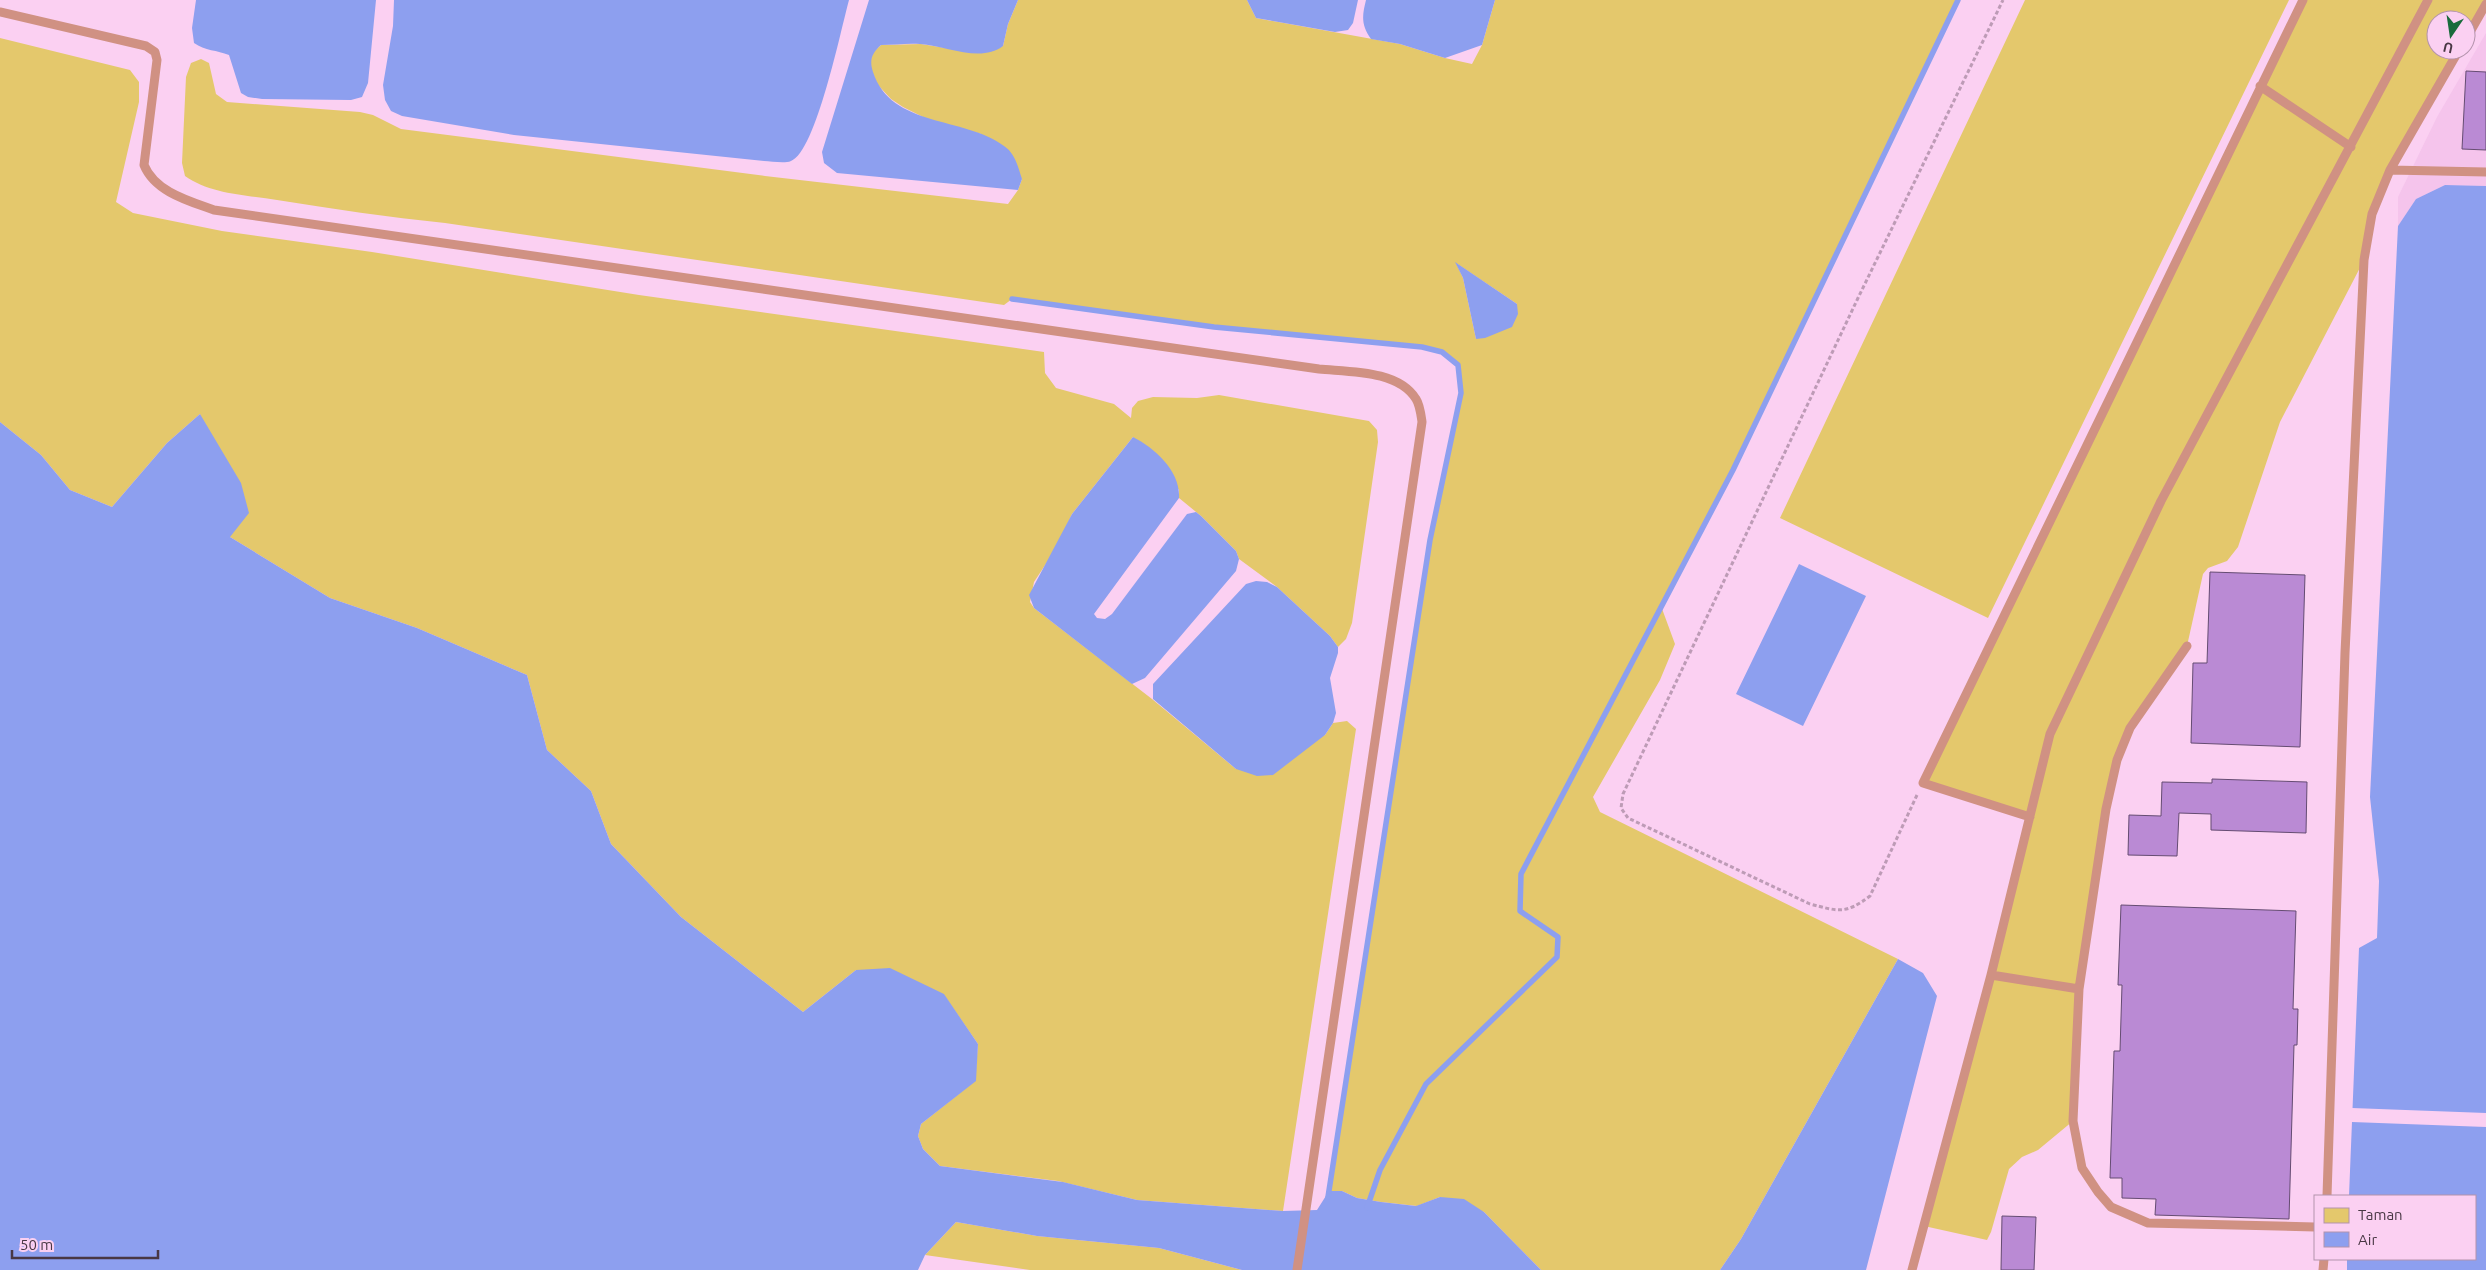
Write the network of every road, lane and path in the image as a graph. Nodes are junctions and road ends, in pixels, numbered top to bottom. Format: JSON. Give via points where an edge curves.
{"nodes":[{"id":1,"x":2004,"y":0,"type":"edge"},
{"id":2,"x":2303,"y":0,"type":"edge"},
{"id":3,"x":2428,"y":0,"type":"edge"},
{"id":4,"x":2486,"y":4,"type":"edge"},
{"id":5,"x":0,"y":12,"type":"edge"},
{"id":6,"x":2476,"y":22,"type":"edge"},
{"id":7,"x":2454,"y":60,"type":"edge"},
{"id":8,"x":2260,"y":86,"type":"junction"},
{"id":9,"x":2351,"y":147,"type":"junction"},
{"id":10,"x":2390,"y":170,"type":"junction"},
{"id":11,"x":2486,"y":172,"type":"edge"},
{"id":12,"x":2187,"y":646,"type":"dead end"},
{"id":13,"x":1923,"y":783,"type":"junction"},
{"id":14,"x":2030,"y":817,"type":"junction"},
{"id":15,"x":1991,"y":975,"type":"junction"},
{"id":16,"x":2079,"y":989,"type":"junction"},
{"id":17,"x":2327,"y":1195,"type":"edge"},
{"id":18,"x":2314,"y":1227,"type":"edge"},
{"id":19,"x":1297,"y":1270,"type":"edge"},
{"id":20,"x":1912,"y":1270,"type":"edge"}],
"edges":[{"from":1,"to":13,"type":"path","via":[[1623,794],[1621,808],[1628,818],[1810,904],[1842,911],[1870,896]]},
{"from":2,"to":8,"type":"lane"},
{"from":3,"to":9,"type":"lane"},
{"from":4,"to":6,"type":"lane"},
{"from":5,"to":19,"type":"lane","via":[[146,46],[155,52],[157,60],[144,166],[148,175],[162,187],[214,210],[1376,375],[1405,387],[1417,400],[1422,422]]},
{"from":7,"to":10,"type":"lane"},
{"from":8,"to":9,"type":"lane"},
{"from":8,"to":13,"type":"lane"},
{"from":9,"to":14,"type":"lane","via":[[2161,501],[2050,734]]},
{"from":10,"to":11,"type":"lane"},
{"from":10,"to":17,"type":"lane","via":[[2372,214],[2364,260],[2345,653]]},
{"from":12,"to":16,"type":"lane","via":[[2130,728],[2117,760],[2106,809]]},
{"from":13,"to":14,"type":"lane"},
{"from":14,"to":15,"type":"lane"},
{"from":15,"to":16,"type":"lane"},
{"from":15,"to":20,"type":"lane"},
{"from":16,"to":18,"type":"lane","via":[[2073,1121],[2082,1168],[2111,1207],[2148,1223]]}]}
